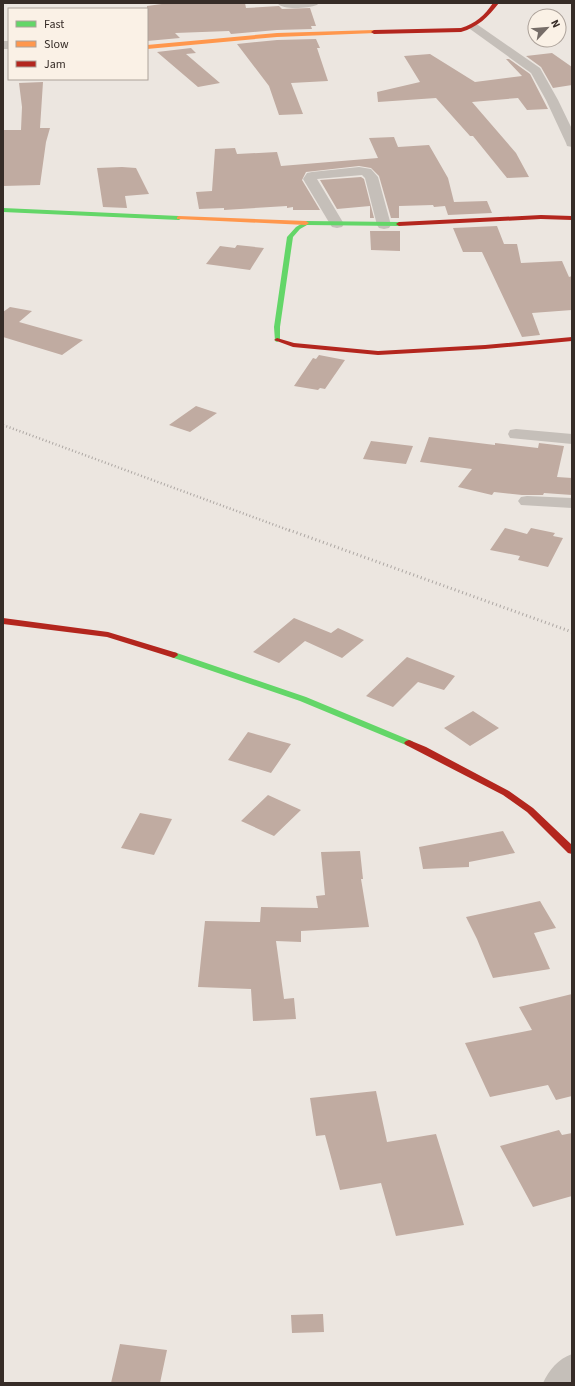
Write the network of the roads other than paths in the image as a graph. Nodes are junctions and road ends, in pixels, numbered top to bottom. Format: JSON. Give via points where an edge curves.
{"nodes":[{"id":1,"x":283,"y":3,"type":"edge"},
{"id":2,"x":313,"y":3,"type":"edge"},
{"id":3,"x":496,"y":3,"type":"edge"},
{"id":4,"x":474,"y":27,"type":"junction"},
{"id":5,"x":148,"y":47,"type":"edge"},
{"id":6,"x":572,"y":143,"type":"edge"},
{"id":7,"x":3,"y":210,"type":"edge"},
{"id":8,"x":572,"y":218,"type":"edge"},
{"id":9,"x":306,"y":223,"type":"junction"},
{"id":10,"x":337,"y":224,"type":"junction"},
{"id":11,"x":384,"y":225,"type":"junction"},
{"id":12,"x":572,"y":338,"type":"edge"},
{"id":13,"x":516,"y":434,"type":"dead end"},
{"id":14,"x":572,"y":439,"type":"edge"},
{"id":15,"x":526,"y":501,"type":"dead end"},
{"id":16,"x":572,"y":503,"type":"edge"},
{"id":17,"x":3,"y":621,"type":"edge"},
{"id":18,"x":572,"y":852,"type":"edge"},
{"id":19,"x":572,"y":1367,"type":"edge"},
{"id":20,"x":557,"y":1383,"type":"edge"}],
"edges":[{"from":1,"to":2,"type":"street"},
{"from":3,"to":4,"type":"street"},
{"from":4,"to":5,"type":"street","via":[[435,31],[277,35]]},
{"from":4,"to":6,"type":"street","via":[[536,71]]},
{"from":7,"to":9,"type":"street"},
{"from":8,"to":11,"type":"street","via":[[541,217]]},
{"from":9,"to":10,"type":"street"},
{"from":9,"to":12,"type":"street","via":[[290,237],[277,340],[292,346],[378,353],[485,347]]},
{"from":10,"to":11,"type":"street"},
{"from":10,"to":11,"type":"street","via":[[310,179],[312,176],[366,172],[371,177]]},
{"from":13,"to":14,"type":"street"},
{"from":15,"to":16,"type":"street"},
{"from":17,"to":18,"type":"street","via":[[108,635],[303,699],[422,749],[506,793],[557,834]]},
{"from":19,"to":20,"type":"street"}]}
